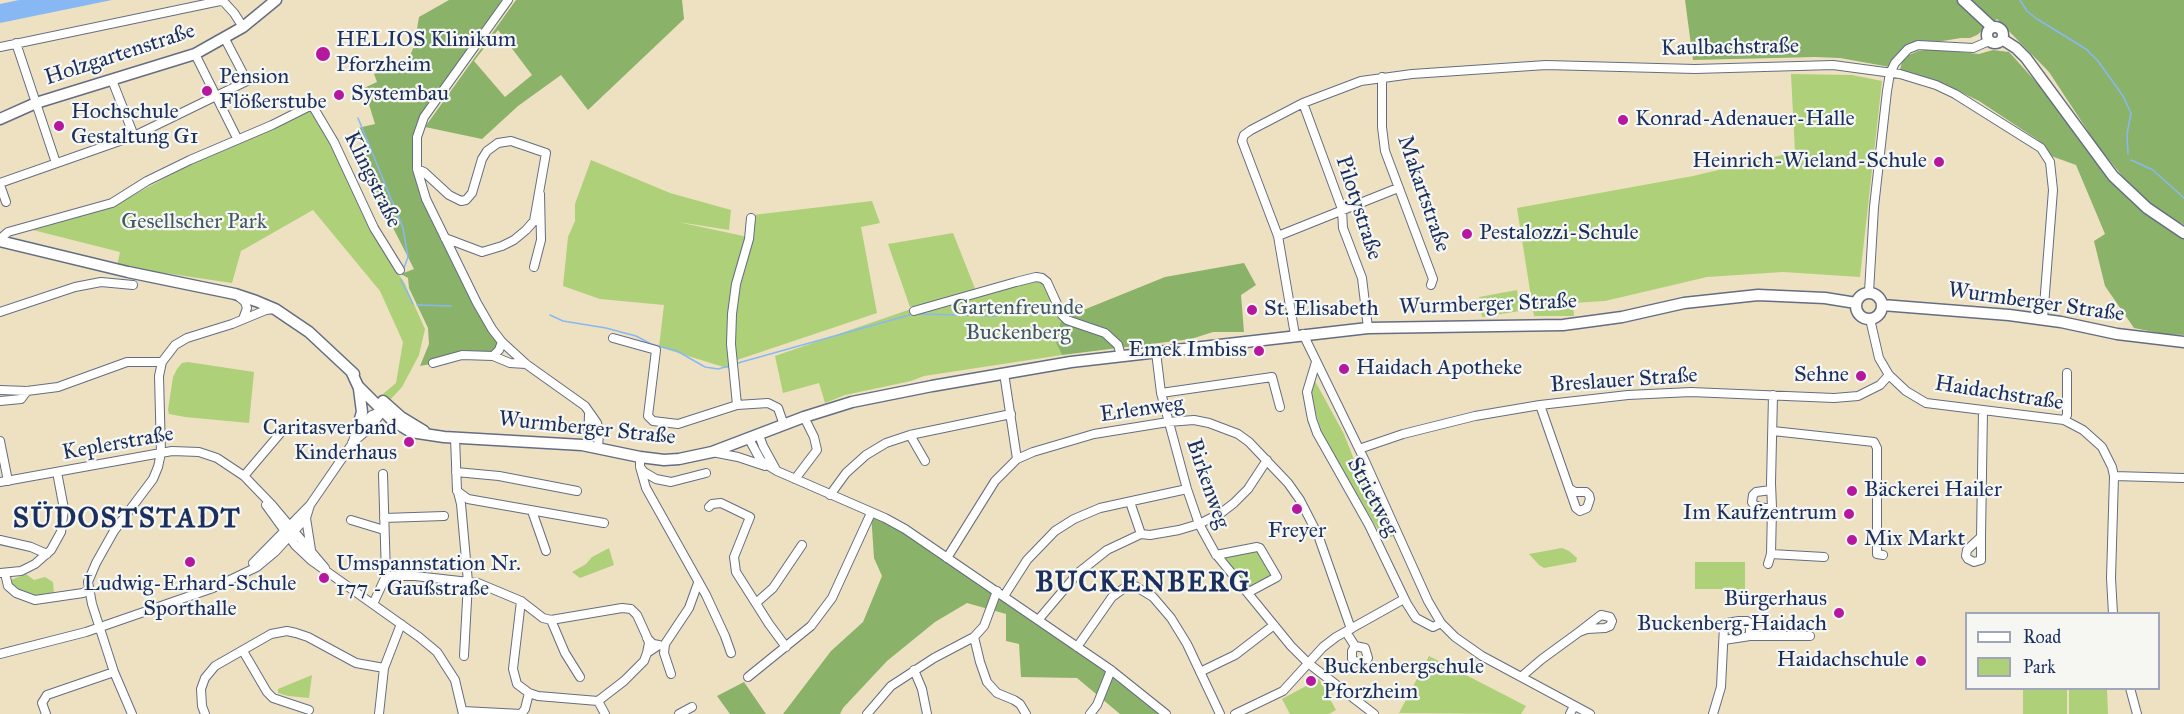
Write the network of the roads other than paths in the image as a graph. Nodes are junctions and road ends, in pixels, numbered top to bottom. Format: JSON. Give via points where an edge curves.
{"nodes":[{"id":1,"x":276,"y":0,"type":"edge"},
{"id":2,"x":508,"y":0,"type":"edge"},
{"id":3,"x":1963,"y":0,"type":"edge"},
{"id":4,"x":243,"y":27,"type":"junction"},
{"id":5,"x":1992,"y":27,"type":"junction"},
{"id":6,"x":225,"y":39,"type":"junction"},
{"id":7,"x":2002,"y":39,"type":"junction"},
{"id":8,"x":1989,"y":40,"type":"junction"},
{"id":9,"x":16,"y":43,"type":"junction"},
{"id":10,"x":0,"y":46,"type":"edge"},
{"id":11,"x":195,"y":54,"type":"junction"},
{"id":12,"x":1890,"y":73,"type":"junction"},
{"id":13,"x":1382,"y":77,"type":"junction"},
{"id":14,"x":112,"y":80,"type":"junction"},
{"id":15,"x":216,"y":97,"type":"junction"},
{"id":16,"x":36,"y":103,"type":"junction"},
{"id":17,"x":1303,"y":103,"type":"junction"},
{"id":18,"x":0,"y":119,"type":"edge"},
{"id":19,"x":134,"y":136,"type":"junction"},
{"id":20,"x":237,"y":138,"type":"junction"},
{"id":21,"x":1242,"y":141,"type":"joint"},
{"id":22,"x":56,"y":163,"type":"junction"},
{"id":23,"x":417,"y":169,"type":"junction"},
{"id":24,"x":0,"y":184,"type":"edge"},
{"id":25,"x":1398,"y":188,"type":"junction"},
{"id":26,"x":538,"y":192,"type":"junction"},
{"id":27,"x":6,"y":202,"type":"dead end"},
{"id":28,"x":1342,"y":209,"type":"junction"},
{"id":29,"x":751,"y":218,"type":"dead end"},
{"id":30,"x":2184,"y":233,"type":"edge"},
{"id":31,"x":1278,"y":236,"type":"junction"},
{"id":32,"x":445,"y":238,"type":"junction"},
{"id":33,"x":2,"y":243,"type":"edge"},
{"id":34,"x":534,"y":267,"type":"dead end"},
{"id":35,"x":400,"y":270,"type":"dead end"},
{"id":36,"x":133,"y":285,"type":"dead end"},
{"id":37,"x":1431,"y":285,"type":"dead end"},
{"id":38,"x":1869,"y":292,"type":"junction"},
{"id":39,"x":235,"y":294,"type":"junction"},
{"id":40,"x":1856,"y":303,"type":"junction"},
{"id":41,"x":1882,"y":305,"type":"junction"},
{"id":42,"x":275,"y":309,"type":"junction"},
{"id":43,"x":915,"y":310,"type":"dead end"},
{"id":44,"x":0,"y":312,"type":"edge"},
{"id":45,"x":1870,"y":319,"type":"junction"},
{"id":46,"x":2043,"y":319,"type":"junction"},
{"id":47,"x":243,"y":320,"type":"junction"},
{"id":48,"x":1368,"y":328,"type":"junction"},
{"id":49,"x":1299,"y":335,"type":"junction"},
{"id":50,"x":613,"y":338,"type":"dead end"},
{"id":51,"x":502,"y":342,"type":"junction"},
{"id":52,"x":2184,"y":342,"type":"edge"},
{"id":53,"x":1156,"y":352,"type":"junction"},
{"id":54,"x":493,"y":356,"type":"junction"},
{"id":55,"x":1121,"y":356,"type":"junction"},
{"id":56,"x":162,"y":362,"type":"junction"},
{"id":57,"x":1316,"y":362,"type":"junction"},
{"id":58,"x":433,"y":363,"type":"dead end"},
{"id":59,"x":526,"y":364,"type":"junction"},
{"id":60,"x":351,"y":371,"type":"junction"},
{"id":61,"x":1004,"y":373,"type":"junction"},
{"id":62,"x":2067,"y":373,"type":"dead end"},
{"id":63,"x":1889,"y":375,"type":"junction"},
{"id":64,"x":358,"y":386,"type":"junction"},
{"id":65,"x":0,"y":390,"type":"edge"},
{"id":66,"x":27,"y":391,"type":"junction"},
{"id":67,"x":1161,"y":393,"type":"junction"},
{"id":68,"x":1773,"y":395,"type":"junction"},
{"id":69,"x":0,"y":401,"type":"edge"},
{"id":70,"x":737,"y":405,"type":"junction"},
{"id":71,"x":1540,"y":405,"type":"junction"},
{"id":72,"x":1280,"y":407,"type":"dead end"},
{"id":73,"x":385,"y":408,"type":"junction"},
{"id":74,"x":1983,"y":410,"type":"junction"},
{"id":75,"x":1011,"y":414,"type":"junction"},
{"id":76,"x":804,"y":417,"type":"junction"},
{"id":77,"x":2064,"y":420,"type":"junction"},
{"id":78,"x":1168,"y":422,"type":"junction"},
{"id":79,"x":784,"y":425,"type":"junction"},
{"id":80,"x":291,"y":429,"type":"dead end"},
{"id":81,"x":357,"y":429,"type":"junction"},
{"id":82,"x":1773,"y":431,"type":"junction"},
{"id":83,"x":759,"y":435,"type":"junction"},
{"id":84,"x":910,"y":435,"type":"junction"},
{"id":85,"x":455,"y":437,"type":"junction"},
{"id":86,"x":748,"y":439,"type":"junction"},
{"id":87,"x":0,"y":441,"type":"edge"},
{"id":88,"x":352,"y":444,"type":"junction"},
{"id":89,"x":593,"y":447,"type":"junction"},
{"id":90,"x":1359,"y":448,"type":"junction"},
{"id":91,"x":712,"y":452,"type":"junction"},
{"id":92,"x":161,"y":453,"type":"junction"},
{"id":93,"x":1017,"y":459,"type":"junction"},
{"id":94,"x":1267,"y":460,"type":"junction"},
{"id":95,"x":926,"y":461,"type":"dead end"},
{"id":96,"x":640,"y":462,"type":"junction"},
{"id":97,"x":777,"y":471,"type":"junction"},
{"id":98,"x":57,"y":472,"type":"junction"},
{"id":99,"x":456,"y":472,"type":"junction"},
{"id":100,"x":706,"y":473,"type":"dead end"},
{"id":101,"x":383,"y":474,"type":"dead end"},
{"id":102,"x":244,"y":476,"type":"junction"},
{"id":103,"x":2114,"y":476,"type":"junction"},
{"id":104,"x":2184,"y":478,"type":"edge"},
{"id":105,"x":795,"y":479,"type":"junction"},
{"id":106,"x":4,"y":482,"type":"edge"},
{"id":107,"x":1187,"y":489,"type":"junction"},
{"id":108,"x":1570,"y":489,"type":"dead end"},
{"id":109,"x":1771,"y":490,"type":"junction"},
{"id":110,"x":458,"y":491,"type":"junction"},
{"id":111,"x":577,"y":491,"type":"dead end"},
{"id":112,"x":830,"y":495,"type":"junction"},
{"id":113,"x":1130,"y":502,"type":"junction"},
{"id":114,"x":310,"y":505,"type":"junction"},
{"id":115,"x":709,"y":507,"type":"dead end"},
{"id":116,"x":1772,"y":508,"type":"junction"},
{"id":117,"x":532,"y":511,"type":"junction"},
{"id":118,"x":871,"y":513,"type":"junction"},
{"id":119,"x":444,"y":516,"type":"dead end"},
{"id":120,"x":306,"y":518,"type":"junction"},
{"id":121,"x":384,"y":518,"type":"junction"},
{"id":122,"x":351,"y":520,"type":"dead end"},
{"id":123,"x":604,"y":523,"type":"dead end"},
{"id":124,"x":1199,"y":524,"type":"junction"},
{"id":125,"x":384,"y":530,"type":"junction"},
{"id":126,"x":289,"y":533,"type":"junction"},
{"id":127,"x":1141,"y":534,"type":"junction"},
{"id":128,"x":1981,"y":537,"type":"dead end"},
{"id":129,"x":0,"y":540,"type":"edge"},
{"id":130,"x":802,"y":545,"type":"dead end"},
{"id":131,"x":311,"y":550,"type":"junction"},
{"id":132,"x":546,"y":551,"type":"dead end"},
{"id":133,"x":47,"y":554,"type":"junction"},
{"id":134,"x":1771,"y":554,"type":"junction"},
{"id":135,"x":1216,"y":555,"type":"junction"},
{"id":136,"x":1883,"y":555,"type":"dead end"},
{"id":137,"x":947,"y":558,"type":"junction"},
{"id":138,"x":1824,"y":558,"type":"dead end"},
{"id":139,"x":1768,"y":564,"type":"dead end"},
{"id":140,"x":325,"y":568,"type":"junction"},
{"id":141,"x":3,"y":573,"type":"edge"},
{"id":142,"x":386,"y":576,"type":"junction"},
{"id":143,"x":468,"y":582,"type":"junction"},
{"id":144,"x":698,"y":583,"type":"junction"},
{"id":145,"x":88,"y":590,"type":"junction"},
{"id":146,"x":1249,"y":592,"type":"junction"},
{"id":147,"x":1000,"y":594,"type":"junction"},
{"id":148,"x":1404,"y":599,"type":"junction"},
{"id":149,"x":521,"y":601,"type":"junction"},
{"id":150,"x":756,"y":603,"type":"junction"},
{"id":151,"x":372,"y":604,"type":"junction"},
{"id":152,"x":2113,"y":612,"type":"edge"},
{"id":153,"x":1039,"y":619,"type":"junction"},
{"id":154,"x":551,"y":620,"type":"junction"},
{"id":155,"x":1441,"y":623,"type":"junction"},
{"id":156,"x":401,"y":624,"type":"junction"},
{"id":157,"x":1274,"y":625,"type":"junction"},
{"id":158,"x":100,"y":627,"type":"junction"},
{"id":159,"x":1348,"y":630,"type":"junction"},
{"id":160,"x":1579,"y":632,"type":"dead end"},
{"id":161,"x":1750,"y":636,"type":"junction"},
{"id":162,"x":1810,"y":636,"type":"dead end"},
{"id":163,"x":647,"y":637,"type":"junction"},
{"id":164,"x":974,"y":637,"type":"junction"},
{"id":165,"x":1724,"y":639,"type":"junction"},
{"id":166,"x":663,"y":643,"type":"junction"},
{"id":167,"x":786,"y":646,"type":"junction"},
{"id":168,"x":1355,"y":646,"type":"dead end"},
{"id":169,"x":1077,"y":647,"type":"junction"},
{"id":170,"x":243,"y":651,"type":"junction"},
{"id":171,"x":647,"y":653,"type":"junction"},
{"id":172,"x":731,"y":653,"type":"dead end"},
{"id":173,"x":0,"y":654,"type":"edge"},
{"id":174,"x":464,"y":656,"type":"dead end"},
{"id":175,"x":1308,"y":663,"type":"junction"},
{"id":176,"x":384,"y":668,"type":"junction"},
{"id":177,"x":914,"y":670,"type":"junction"},
{"id":178,"x":1111,"y":670,"type":"junction"},
{"id":179,"x":114,"y":672,"type":"junction"},
{"id":180,"x":1200,"y":672,"type":"junction"},
{"id":181,"x":671,"y":674,"type":"dead end"},
{"id":182,"x":580,"y":677,"type":"dead end"},
{"id":183,"x":748,"y":677,"type":"dead end"},
{"id":184,"x":1521,"y":677,"type":"junction"},
{"id":185,"x":2131,"y":690,"type":"edge"},
{"id":186,"x":529,"y":693,"type":"junction"},
{"id":187,"x":598,"y":701,"type":"junction"},
{"id":188,"x":692,"y":707,"type":"dead end"},
{"id":189,"x":309,"y":710,"type":"dead end"},
{"id":190,"x":1572,"y":710,"type":"edge"},
{"id":191,"x":463,"y":712,"type":"edge"},
{"id":192,"x":46,"y":714,"type":"edge"},
{"id":193,"x":132,"y":714,"type":"edge"},
{"id":194,"x":205,"y":714,"type":"edge"},
{"id":195,"x":379,"y":714,"type":"edge"},
{"id":196,"x":521,"y":714,"type":"edge"},
{"id":197,"x":605,"y":714,"type":"edge"},
{"id":198,"x":679,"y":714,"type":"edge"},
{"id":199,"x":867,"y":714,"type":"edge"},
{"id":200,"x":927,"y":714,"type":"edge"},
{"id":201,"x":1026,"y":714,"type":"edge"},
{"id":202,"x":1090,"y":714,"type":"edge"},
{"id":203,"x":1166,"y":714,"type":"edge"},
{"id":204,"x":1220,"y":714,"type":"edge"},
{"id":205,"x":1235,"y":714,"type":"edge"},
{"id":206,"x":1374,"y":714,"type":"edge"},
{"id":207,"x":1590,"y":714,"type":"edge"},
{"id":208,"x":1713,"y":714,"type":"edge"},
{"id":209,"x":2137,"y":714,"type":"edge"}],
"edges":[{"from":1,"to":4,"type":"main road","name":"Holzgartenstraße"},
{"from":2,"to":23,"type":"street","via":[[430,107],[417,137]]},
{"from":3,"to":5,"type":"main road"},
{"from":4,"to":6,"type":"main road","name":"Holzgartenstraße"},
{"from":4,"to":9,"type":"street","via":[[220,1]]},
{"from":5,"to":7,"type":"main road","via":[[2001,29]]},
{"from":5,"to":8,"type":"main road","via":[[1987,33]]},
{"from":6,"to":11,"type":"main road","name":"Holzgartenstraße"},
{"from":6,"to":15,"type":"street","via":[[248,81]]},
{"from":7,"to":8,"type":"main road","via":[[1995,43]]},
{"from":7,"to":30,"type":"main road","via":[[2026,58],[2114,176],[2147,208]]},
{"from":8,"to":12,"type":"street","via":[[1973,48],[1918,45],[1900,57]]},
{"from":9,"to":10,"type":"street"},
{"from":9,"to":16,"type":"street"},
{"from":11,"to":14,"type":"main road","name":"Holzgartenstraße"},
{"from":11,"to":15,"type":"street"},
{"from":12,"to":13,"type":"street","name":"Kaulbachstraße","via":[[1823,64],[1695,69],[1546,65]]},
{"from":12,"to":38,"type":"street","via":[[1874,207]]},
{"from":12,"to":46,"type":"street","name":"Kaulbachstraße","via":[[1955,94],[2046,155],[2053,190]]},
{"from":13,"to":17,"type":"street","name":"Kaulbachstraße"},
{"from":13,"to":25,"type":"street","name":"Makartstraße","via":[[1383,138]]},
{"from":14,"to":16,"type":"main road","name":"Holzgartenstraße"},
{"from":14,"to":19,"type":"street"},
{"from":15,"to":19,"type":"street"},
{"from":15,"to":20,"type":"street"},
{"from":16,"to":18,"type":"main road","name":"Holzgartenstraße"},
{"from":16,"to":22,"type":"street"},
{"from":17,"to":21,"type":"street","name":"Kaulbachstraße","via":[[1251,130]]},
{"from":17,"to":28,"type":"street","name":"Pilotystraße"},
{"from":19,"to":22,"type":"street"},
{"from":20,"to":33,"type":"street","via":[[112,202],[8,232]]},
{"from":20,"to":35,"type":"street","name":"Klingstraße","via":[[312,105],[374,228]]},
{"from":21,"to":31,"type":"street","name":"Strietweg"},
{"from":22,"to":24,"type":"street"},
{"from":23,"to":26,"type":"street","via":[[449,195],[466,200],[487,151],[498,143],[511,141],[546,153]]},
{"from":23,"to":32,"type":"street"},
{"from":24,"to":27,"type":"street"},
{"from":25,"to":28,"type":"street"},
{"from":25,"to":37,"type":"street","name":"Makartstraße","via":[[1433,279]]},
{"from":26,"to":32,"type":"street","via":[[534,221],[502,246],[482,252]]},
{"from":26,"to":34,"type":"street","via":[[542,195],[542,228]]},
{"from":28,"to":31,"type":"street"},
{"from":28,"to":48,"type":"street","name":"Pilotystraße","via":[[1343,228],[1362,278]]},
{"from":29,"to":70,"type":"street","via":[[732,314]]},
{"from":31,"to":49,"type":"street","name":"Strietweg"},
{"from":32,"to":51,"type":"street","via":[[477,303]]},
{"from":33,"to":39,"type":"main road"},
{"from":36,"to":44,"type":"street","via":[[101,282],[75,286]]},
{"from":38,"to":40,"type":"main road"},
{"from":38,"to":41,"type":"main road","via":[[1878,296]]},
{"from":39,"to":42,"type":"main road"},
{"from":39,"to":47,"type":"street","via":[[246,304]]},
{"from":40,"to":45,"type":"main road","via":[[1859,314]]},
{"from":40,"to":48,"type":"main road","name":"Wurmberger Straße","via":[[1758,295],[1684,303],[1563,325]]},
{"from":41,"to":45,"type":"main road","via":[[1881,313]]},
{"from":41,"to":46,"type":"main road","name":"Wurmberger Straße"},
{"from":42,"to":47,"type":"street"},
{"from":42,"to":60,"type":"main road","via":[[309,332]]},
{"from":43,"to":55,"type":"street","via":[[1042,278],[1067,320],[1106,333],[1118,345]]},
{"from":45,"to":63,"type":"street","name":"Haidachstraße","via":[[1879,358]]},
{"from":46,"to":52,"type":"main road","name":"Wurmberger Straße"},
{"from":47,"to":56,"type":"street","via":[[182,340]]},
{"from":48,"to":49,"type":"main road","name":"Wurmberger Straße"},
{"from":49,"to":53,"type":"main road","name":"Wurmberger Straße"},
{"from":49,"to":57,"type":"street","name":"Strietweg"},
{"from":50,"to":70,"type":"street","via":[[656,350],[648,416],[652,422],[688,422]]},
{"from":51,"to":54,"type":"street"},
{"from":51,"to":59,"type":"street"},
{"from":53,"to":55,"type":"main road","name":"Wurmberger Straße"},
{"from":53,"to":67,"type":"street","name":"Birkenweg"},
{"from":54,"to":58,"type":"street","via":[[462,355]]},
{"from":54,"to":59,"type":"street"},
{"from":55,"to":61,"type":"main road","name":"Wurmberger Straße"},
{"from":56,"to":66,"type":"street","via":[[127,362],[58,387]]},
{"from":56,"to":92,"type":"street"},
{"from":57,"to":90,"type":"street","name":"Strietweg"},
{"from":57,"to":148,"type":"street","name":"Strietweg","via":[[1307,392],[1312,419]]},
{"from":59,"to":89,"type":"street","via":[[579,400],[597,423],[599,434]]},
{"from":60,"to":64,"type":"main road"},
{"from":60,"to":73,"type":"main road"},
{"from":61,"to":75,"type":"street"},
{"from":61,"to":76,"type":"main road","name":"Wurmberger Straße","via":[[852,402]]},
{"from":62,"to":77,"type":"street"},
{"from":63,"to":68,"type":"street","name":"Breslauer Straße","via":[[1880,385],[1858,396]]},
{"from":63,"to":74,"type":"street","name":"Haidachstraße","via":[[1926,403]]},
{"from":64,"to":73,"type":"main road"},
{"from":64,"to":81,"type":"main road","via":[[362,405]]},
{"from":65,"to":66,"type":"street"},
{"from":66,"to":69,"type":"street","via":[[21,399]]},
{"from":67,"to":72,"type":"street","via":[[1272,377]]},
{"from":67,"to":78,"type":"street","name":"Birkenweg"},
{"from":68,"to":71,"type":"street","name":"Breslauer Straße","via":[[1691,392]]},
{"from":68,"to":82,"type":"street"},
{"from":70,"to":79,"type":"street","via":[[773,404]]},
{"from":71,"to":90,"type":"street","name":"Breslauer Straße","via":[[1475,416]]},
{"from":71,"to":108,"type":"street"},
{"from":73,"to":81,"type":"street"},
{"from":73,"to":85,"type":"main road","name":"Wurmberger Straße","via":[[431,435]]},
{"from":73,"to":88,"type":"street"},
{"from":74,"to":77,"type":"street","name":"Haidachstraße"},
{"from":74,"to":128,"type":"street"},
{"from":75,"to":84,"type":"street"},
{"from":75,"to":93,"type":"street"},
{"from":76,"to":79,"type":"main road","name":"Wurmberger Straße"},
{"from":76,"to":105,"type":"street","via":[[817,450]]},
{"from":77,"to":103,"type":"street","name":"Haidachstraße","via":[[2102,447]]},
{"from":78,"to":93,"type":"street","name":"Erlenweg","via":[[1094,434]]},
{"from":78,"to":94,"type":"street","name":"Erlenweg","via":[[1194,420],[1222,427],[1249,442]]},
{"from":78,"to":107,"type":"street","name":"Birkenweg"},
{"from":79,"to":83,"type":"main road","name":"Wurmberger Straße"},
{"from":80,"to":102,"type":"street","via":[[283,430]]},
{"from":81,"to":88,"type":"street"},
{"from":82,"to":109,"type":"street"},
{"from":82,"to":136,"type":"street","via":[[1874,442],[1877,554]]},
{"from":83,"to":86,"type":"main road","name":"Wurmberger Straße"},
{"from":83,"to":97,"type":"street"},
{"from":84,"to":95,"type":"street"},
{"from":84,"to":112,"type":"street","via":[[866,455]]},
{"from":85,"to":89,"type":"main road","name":"Wurmberger Straße"},
{"from":85,"to":99,"type":"street"},
{"from":86,"to":91,"type":"main road","name":"Wurmberger Straße"},
{"from":86,"to":97,"type":"street","via":[[762,461]]},
{"from":87,"to":106,"type":"street"},
{"from":88,"to":114,"type":"street"},
{"from":89,"to":96,"type":"main road","name":"Wurmberger Straße"},
{"from":90,"to":155,"type":"street","name":"Strietweg"},
{"from":91,"to":96,"type":"main road","name":"Wurmberger Straße"},
{"from":91,"to":97,"type":"street"},
{"from":92,"to":98,"type":"street","name":"Keplerstraße"},
{"from":92,"to":102,"type":"street","name":"Keplerstraße","via":[[199,452],[217,458]]},
{"from":92,"to":145,"type":"street","via":[[153,479],[122,517],[96,563]]},
{"from":93,"to":137,"type":"street","name":"Erlenweg","via":[[996,481]]},
{"from":94,"to":124,"type":"street","via":[[1234,503]]},
{"from":94,"to":159,"type":"street","name":"Erlenweg","via":[[1310,517]]},
{"from":96,"to":100,"type":"street","via":[[644,472],[671,482]]},
{"from":96,"to":144,"type":"street","via":[[646,488]]},
{"from":97,"to":105,"type":"street"},
{"from":98,"to":106,"type":"street","name":"Keplerstraße"},
{"from":98,"to":133,"type":"street","via":[[64,509],[61,532]]},
{"from":99,"to":110,"type":"street"},
{"from":99,"to":111,"type":"street"},
{"from":101,"to":121,"type":"street"},
{"from":102,"to":126,"type":"street","name":"Keplerstraße"},
{"from":103,"to":104,"type":"street"},
{"from":103,"to":152,"type":"street","name":"Haidachstraße"},
{"from":105,"to":112,"type":"street"},
{"from":107,"to":113,"type":"street"},
{"from":107,"to":124,"type":"street","name":"Birkenweg"},
{"from":109,"to":116,"type":"street"},
{"from":109,"to":116,"type":"street","via":[[1756,492],[1752,502],[1758,507]]},
{"from":110,"to":117,"type":"street","via":[[468,499]]},
{"from":110,"to":143,"type":"street"},
{"from":112,"to":118,"type":"street"},
{"from":113,"to":127,"type":"street"},
{"from":113,"to":147,"type":"street","via":[[1100,508],[1055,531]]},
{"from":114,"to":120,"type":"street"},
{"from":114,"to":126,"type":"street"},
{"from":115,"to":150,"type":"street","via":[[721,503],[750,517],[734,563],[741,582]]},
{"from":116,"to":134,"type":"street"},
{"from":117,"to":123,"type":"street"},
{"from":117,"to":132,"type":"street"},
{"from":118,"to":137,"type":"street","via":[[905,529]]},
{"from":118,"to":167,"type":"street","via":[[832,598],[812,626]]},
{"from":119,"to":121,"type":"street"},
{"from":120,"to":126,"type":"street"},
{"from":120,"to":131,"type":"street"},
{"from":121,"to":125,"type":"street"},
{"from":122,"to":125,"type":"street"},
{"from":124,"to":127,"type":"street"},
{"from":124,"to":135,"type":"street","name":"Birkenweg"},
{"from":125,"to":142,"type":"street"},
{"from":126,"to":131,"type":"street"},
{"from":126,"to":140,"type":"street","via":[[312,561]]},
{"from":126,"to":158,"type":"street","via":[[245,572],[213,588]]},
{"from":127,"to":153,"type":"street","via":[[1107,550],[1078,573]]},
{"from":129,"to":133,"type":"street"},
{"from":130,"to":150,"type":"street","via":[[773,588]]},
{"from":131,"to":140,"type":"street"},
{"from":133,"to":141,"type":"street","via":[[28,567]]},
{"from":134,"to":138,"type":"street"},
{"from":134,"to":139,"type":"street"},
{"from":135,"to":146,"type":"street","name":"Birkenweg"},
{"from":135,"to":146,"type":"street","name":"Birkenweg","via":[[1260,549],[1276,577]]},
{"from":137,"to":147,"type":"street"},
{"from":140,"to":151,"type":"street"},
{"from":141,"to":145,"type":"street","via":[[16,593],[35,600]]},
{"from":142,"to":143,"type":"street"},
{"from":142,"to":151,"type":"street"},
{"from":143,"to":149,"type":"street"},
{"from":143,"to":174,"type":"street"},
{"from":144,"to":166,"type":"street","via":[[689,608]]},
{"from":144,"to":172,"type":"street"},
{"from":145,"to":158,"type":"street"},
{"from":146,"to":157,"type":"street","name":"Birkenweg"},
{"from":147,"to":153,"type":"street"},
{"from":147,"to":164,"type":"street"},
{"from":148,"to":155,"type":"street","name":"Strietweg","via":[[1416,618],[1433,627]]},
{"from":148,"to":159,"type":"street"},
{"from":149,"to":154,"type":"street"},
{"from":149,"to":186,"type":"street","via":[[513,669],[517,684]]},
{"from":150,"to":167,"type":"street"},
{"from":151,"to":156,"type":"street"},
{"from":153,"to":169,"type":"street"},
{"from":154,"to":163,"type":"street","via":[[631,609]]},
{"from":154,"to":182,"type":"street"},
{"from":155,"to":184,"type":"street","name":"Strietweg","via":[[1470,649]]},
{"from":156,"to":176,"type":"street"},
{"from":156,"to":191,"type":"street","via":[[429,644],[445,662],[455,680]]},
{"from":157,"to":175,"type":"street","name":"Birkenweg"},
{"from":157,"to":180,"type":"street","via":[[1235,655]]},
{"from":158,"to":173,"type":"street"},
{"from":158,"to":179,"type":"street"},
{"from":159,"to":168,"type":"street","name":"Erlenweg"},
{"from":159,"to":175,"type":"street"},
{"from":160,"to":184,"type":"street"},
{"from":161,"to":162,"type":"street"},
{"from":161,"to":165,"type":"street"},
{"from":161,"to":165,"type":"street","via":[[1750,623],[1739,621],[1726,623]]},
{"from":163,"to":166,"type":"street","via":[[653,644]]},
{"from":163,"to":171,"type":"street"},
{"from":164,"to":177,"type":"street"},
{"from":164,"to":201,"type":"street","via":[[987,681],[997,693],[1020,704]]},
{"from":165,"to":208,"type":"street","via":[[1721,687]]},
{"from":166,"to":171,"type":"street"},
{"from":166,"to":181,"type":"street"},
{"from":167,"to":183,"type":"street"},
{"from":169,"to":178,"type":"street"},
{"from":169,"to":180,"type":"street","via":[[1112,597],[1131,585],[1162,606]]},
{"from":170,"to":176,"type":"street","via":[[272,634],[288,631],[308,637],[356,663]]},
{"from":170,"to":189,"type":"street","via":[[273,698]]},
{"from":170,"to":194,"type":"street","via":[[215,666],[205,678],[201,689]]},
{"from":171,"to":187,"type":"street","via":[[629,676]]},
{"from":175,"to":205,"type":"street","via":[[1283,691]]},
{"from":175,"to":206,"type":"street","name":"Birkenweg"},
{"from":176,"to":195,"type":"street"},
{"from":177,"to":199,"type":"street","via":[[891,686]]},
{"from":177,"to":200,"type":"street"},
{"from":178,"to":202,"type":"street"},
{"from":178,"to":203,"type":"street"},
{"from":179,"to":192,"type":"street","via":[[47,695],[42,703]]},
{"from":179,"to":193,"type":"street"},
{"from":180,"to":204,"type":"street"},
{"from":184,"to":190,"type":"street","name":"Strietweg"},
{"from":185,"to":209,"type":"street"},
{"from":186,"to":187,"type":"street"},
{"from":186,"to":196,"type":"street"},
{"from":187,"to":197,"type":"street"},
{"from":188,"to":198,"type":"street"},
{"from":190,"to":207,"type":"street","name":"Strietweg"},
{"from":191,"to":196,"type":"street"}]}
